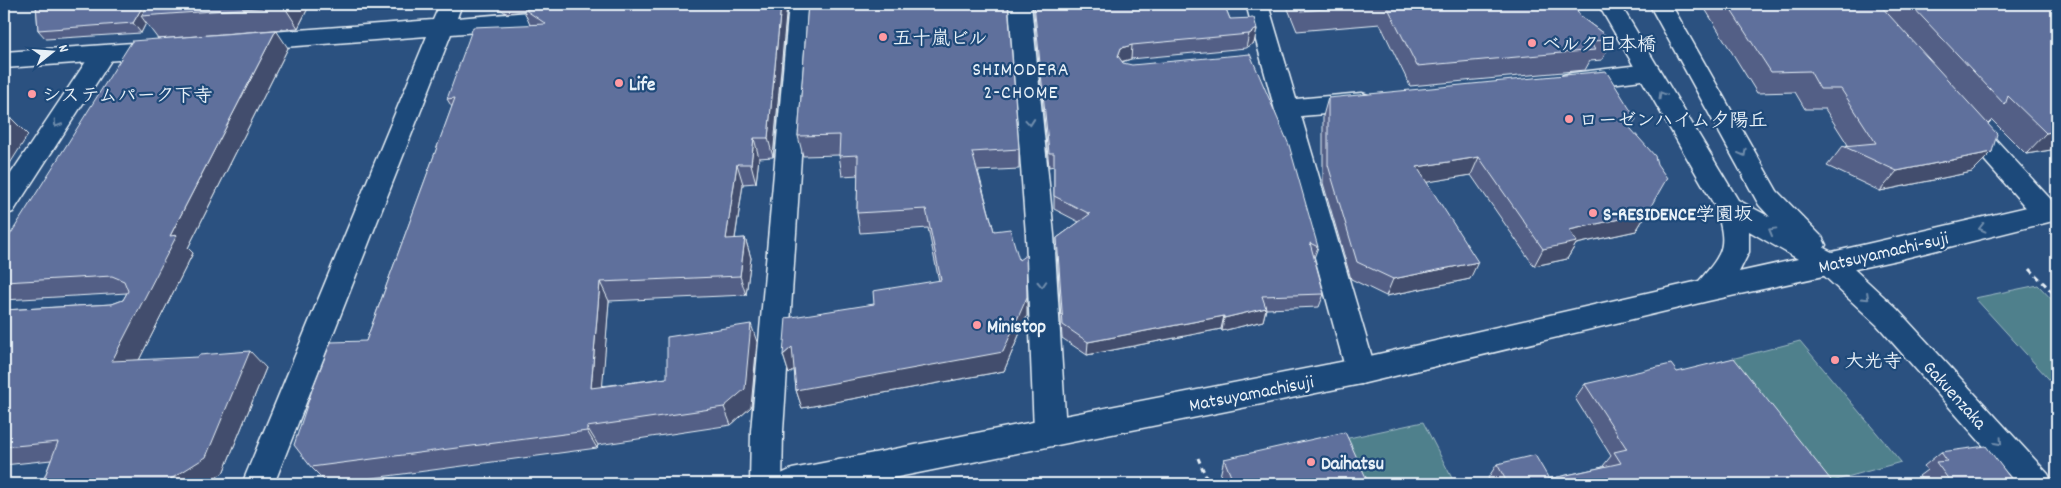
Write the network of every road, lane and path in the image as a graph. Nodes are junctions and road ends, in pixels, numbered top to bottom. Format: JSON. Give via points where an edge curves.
{"nodes":[{"id":1,"x":800,"y":4,"type":"edge"},
{"id":2,"x":1020,"y":4,"type":"edge"},
{"id":3,"x":1257,"y":4,"type":"edge"},
{"id":4,"x":1609,"y":4,"type":"edge"},
{"id":5,"x":1660,"y":4,"type":"edge"},
{"id":6,"x":447,"y":15,"type":"edge"},
{"id":7,"x":591,"y":15,"type":"edge"},
{"id":8,"x":222,"y":44,"type":"edge"},
{"id":9,"x":182,"y":47,"type":"edge"},
{"id":10,"x":103,"y":54,"type":"junction"},
{"id":11,"x":4,"y":60,"type":"edge"},
{"id":12,"x":1648,"y":72,"type":"junction"},
{"id":13,"x":1548,"y":84,"type":"edge"},
{"id":14,"x":1383,"y":100,"type":"edge"},
{"id":15,"x":1949,"y":104,"type":"edge"},
{"id":16,"x":1287,"y":109,"type":"junction"},
{"id":17,"x":4,"y":205,"type":"edge"},
{"id":18,"x":1729,"y":207,"type":"junction"},
{"id":19,"x":2052,"y":211,"type":"edge"},
{"id":20,"x":1830,"y":264,"type":"junction"},
{"id":21,"x":2030,"y":269,"type":"dead end"},
{"id":22,"x":1708,"y":290,"type":"junction"},
{"id":23,"x":2057,"y":297,"type":"edge"},
{"id":24,"x":1361,"y":371,"type":"junction"},
{"id":25,"x":1050,"y":431,"type":"junction"},
{"id":26,"x":1198,"y":458,"type":"dead end"},
{"id":27,"x":258,"y":484,"type":"edge"},
{"id":28,"x":766,"y":484,"type":"edge"},
{"id":29,"x":792,"y":484,"type":"edge"},
{"id":30,"x":1209,"y":484,"type":"edge"},
{"id":31,"x":2037,"y":484,"type":"edge"}],
"edges":[{"from":1,"to":28,"type":"street"},
{"from":2,"to":25,"type":"street","one_way":true,"via":[[1040,235]]},
{"from":3,"to":16,"type":"street","via":[[1262,57]]},
{"from":4,"to":12,"type":"street"},
{"from":5,"to":20,"type":"street","one_way":true,"via":[[1768,198]]},
{"from":6,"to":7,"type":"street"},
{"from":6,"to":8,"type":"street"},
{"from":6,"to":27,"type":"street"},
{"from":9,"to":10,"type":"street"},
{"from":10,"to":11,"type":"street"},
{"from":10,"to":17,"type":"street","one_way":true},
{"from":12,"to":13,"type":"street"},
{"from":18,"to":12,"type":"street","one_way":true},
{"from":14,"to":16,"type":"street"},
{"from":15,"to":19,"type":"street"},
{"from":16,"to":24,"type":"street"},
{"from":20,"to":18,"type":"street","one_way":true},
{"from":18,"to":22,"type":"street","via":[[1738,248],[1730,265]]},
{"from":19,"to":20,"type":"street","name":"Matsuyamachi-suji","one_way":true},
{"from":20,"to":22,"type":"street","name":"Matsuyamachi-suji"},
{"from":20,"to":31,"type":"street","name":"Gakuenzaka","one_way":true,"via":[[1887,317]]},
{"from":21,"to":23,"type":"path"},
{"from":22,"to":24,"type":"street","name":"Matsuyamachisuji"},
{"from":24,"to":25,"type":"street","name":"Matsuyamachisuji"},
{"from":25,"to":29,"type":"street","name":"Matsuyamachisuji"},
{"from":26,"to":30,"type":"path"}]}
